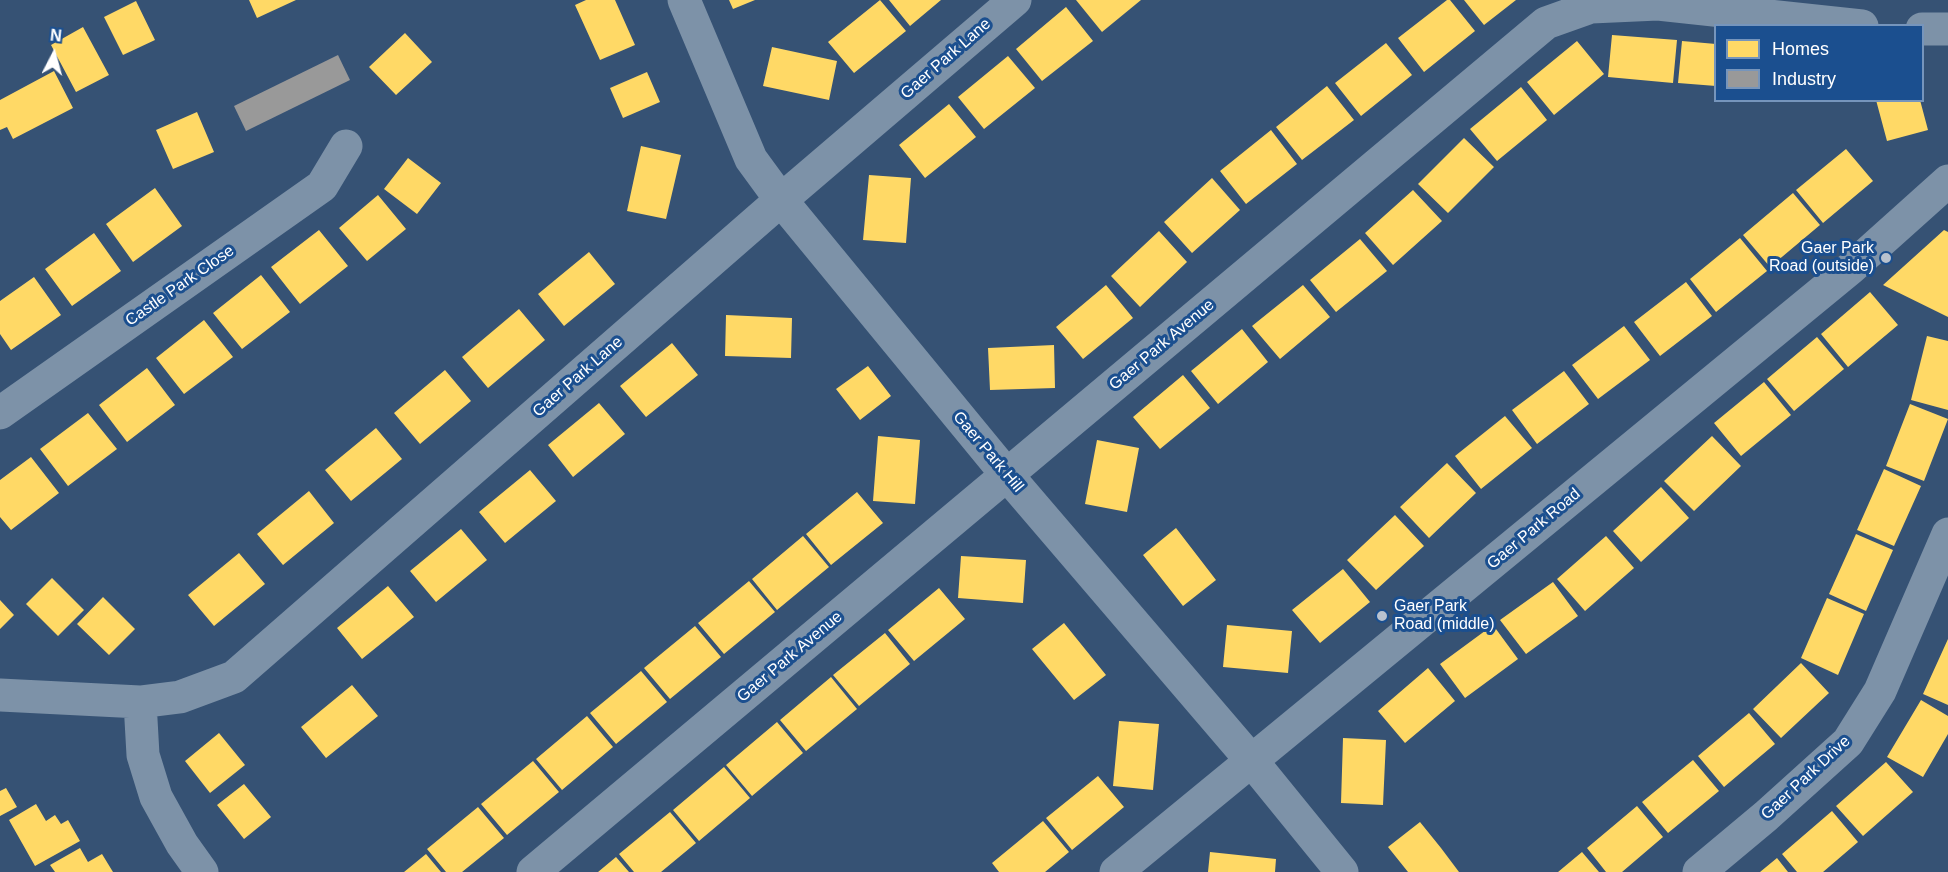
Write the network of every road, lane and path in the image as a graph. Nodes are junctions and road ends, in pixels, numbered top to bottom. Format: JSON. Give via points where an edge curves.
{"nodes":[{"id":1,"x":684,"y":0,"type":"edge"},
{"id":2,"x":1015,"y":0,"type":"edge"},
{"id":3,"x":1843,"y":24,"type":"edge"},
{"id":4,"x":1924,"y":29,"type":"edge"},
{"id":5,"x":1948,"y":29,"type":"edge"},
{"id":6,"x":345,"y":146,"type":"dead end"},
{"id":7,"x":1948,"y":181,"type":"edge"},
{"id":8,"x":781,"y":200,"type":"junction"},
{"id":9,"x":0,"y":413,"type":"edge"},
{"id":10,"x":1007,"y":475,"type":"junction"},
{"id":11,"x":1948,"y":534,"type":"edge"},
{"id":12,"x":0,"y":695,"type":"edge"},
{"id":13,"x":129,"y":701,"type":"junction"},
{"id":14,"x":1251,"y":760,"type":"junction"},
{"id":15,"x":202,"y":872,"type":"edge"},
{"id":16,"x":533,"y":872,"type":"edge"},
{"id":17,"x":1116,"y":872,"type":"edge"},
{"id":18,"x":1342,"y":872,"type":"edge"},
{"id":19,"x":1699,"y":872,"type":"edge"}],
"edges":[{"from":1,"to":8,"type":"street","name":"Gaer Park Hill","via":[[751,159]]},
{"from":2,"to":8,"type":"street","name":"Gaer Park Lane"},
{"from":3,"to":10,"type":"street","name":"Gaer Park Avenue","via":[[1658,4],[1591,7],[1546,23]]},
{"from":4,"to":5,"type":"street"},
{"from":6,"to":9,"type":"street","name":"Castle Park Close","via":[[322,186]]},
{"from":7,"to":14,"type":"street","name":"Gaer Park Road","via":[[1851,268]]},
{"from":8,"to":10,"type":"street","name":"Gaer Park Hill"},
{"from":8,"to":13,"type":"street","name":"Gaer Park Lane","via":[[234,677],[180,697]]},
{"from":10,"to":14,"type":"street","name":"Gaer Park Hill"},
{"from":10,"to":16,"type":"street","name":"Gaer Park Avenue"},
{"from":11,"to":19,"type":"street","name":"Gaer Park Drive","via":[[1880,692],[1848,742]]},
{"from":12,"to":13,"type":"street","name":"Gaer Park Lane"},
{"from":13,"to":15,"type":"street","via":[[156,797]]},
{"from":14,"to":17,"type":"street","name":"Gaer Park Road"},
{"from":14,"to":18,"type":"street","name":"Gaer Park Hill"}]}
